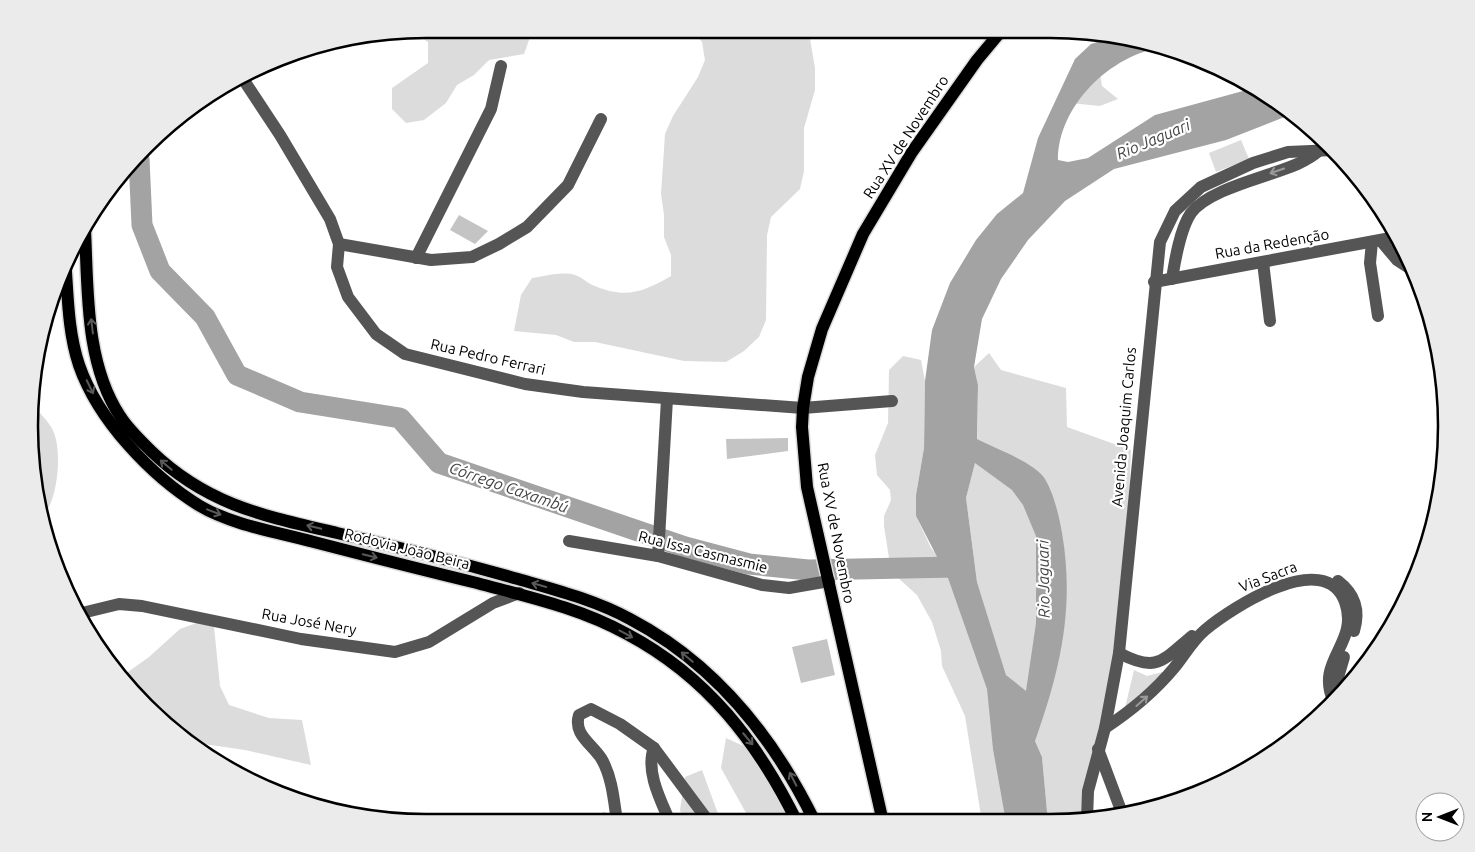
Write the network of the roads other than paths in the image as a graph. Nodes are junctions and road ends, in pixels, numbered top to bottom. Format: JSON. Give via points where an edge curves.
{"nodes":[{"id":1,"x":996,"y":38,"type":"edge"},
{"id":2,"x":501,"y":66,"type":"dead end"},
{"id":3,"x":245,"y":83,"type":"edge"},
{"id":4,"x":601,"y":119,"type":"dead end"},
{"id":5,"x":1320,"y":150,"type":"joint"},
{"id":6,"x":1389,"y":238,"type":"edge"},
{"id":7,"x":85,"y":240,"type":"edge"},
{"id":8,"x":1376,"y":241,"type":"junction"},
{"id":9,"x":338,"y":244,"type":"junction"},
{"id":10,"x":416,"y":258,"type":"junction"},
{"id":11,"x":1263,"y":262,"type":"junction"},
{"id":12,"x":1401,"y":262,"type":"edge"},
{"id":13,"x":66,"y":279,"type":"edge"},
{"id":14,"x":1172,"y":279,"type":"junction"},
{"id":15,"x":1154,"y":282,"type":"junction"},
{"id":16,"x":1378,"y":316,"type":"dead end"},
{"id":17,"x":1270,"y":321,"type":"dead end"},
{"id":18,"x":667,"y":400,"type":"junction"},
{"id":19,"x":892,"y":401,"type":"dead end"},
{"id":20,"x":803,"y":408,"type":"junction"},
{"id":21,"x":569,"y":541,"type":"dead end"},
{"id":22,"x":658,"y":552,"type":"junction"},
{"id":23,"x":828,"y":580,"type":"junction"},
{"id":24,"x":519,"y":593,"type":"junction"},
{"id":25,"x":86,"y":613,"type":"edge"},
{"id":26,"x":1199,"y":633,"type":"junction"},
{"id":27,"x":1119,"y":653,"type":"junction"},
{"id":28,"x":1335,"y":687,"type":"edge"},
{"id":29,"x":1105,"y":728,"type":"junction"},
{"id":30,"x":654,"y":748,"type":"junction"},
{"id":31,"x":1098,"y":749,"type":"junction"},
{"id":32,"x":1120,"y":808,"type":"edge"},
{"id":33,"x":1087,"y":812,"type":"edge"},
{"id":34,"x":616,"y":814,"type":"edge"},
{"id":35,"x":667,"y":814,"type":"edge"},
{"id":36,"x":703,"y":814,"type":"edge"},
{"id":37,"x":793,"y":814,"type":"edge"},
{"id":38,"x":811,"y":814,"type":"edge"},
{"id":39,"x":881,"y":814,"type":"edge"}],
"edges":[{"from":1,"to":20,"type":"main road","name":"Rua XV de Novembro","via":[[912,152],[863,234],[822,329]]},
{"from":2,"to":10,"type":"street","via":[[491,109]]},
{"from":3,"to":9,"type":"street","name":"Rua Pedro Ferrari","via":[[316,194]]},
{"from":4,"to":10,"type":"street","via":[[568,184],[527,227],[472,257]]},
{"from":5,"to":14,"type":"street","one_way":true,"via":[[1308,161],[1242,183],[1199,206],[1191,214],[1176,252]]},
{"from":5,"to":15,"type":"street","name":"Avenida Joaquim Carlos","via":[[1280,154],[1253,163],[1202,188],[1176,211],[1160,242]]},
{"from":6,"to":8,"type":"street","name":"Rua da Redenção"},
{"from":38,"to":7,"type":"main road","name":"Rodovia João Beira","one_way":true,"via":[[788,769],[746,712],[681,651],[631,619],[586,599],[436,556],[238,508],[198,488],[166,466],[119,416],[105,385],[95,353]]},
{"from":8,"to":11,"type":"street","name":"Rua da Redenção"},
{"from":8,"to":12,"type":"street"},
{"from":8,"to":16,"type":"street","via":[[1370,263]]},
{"from":9,"to":10,"type":"street"},
{"from":9,"to":18,"type":"street","name":"Rua Pedro Ferrari","via":[[337,266],[348,297],[376,334],[404,354],[526,384]]},
{"from":11,"to":14,"type":"street","name":"Rua da Redenção"},
{"from":11,"to":17,"type":"street"},
{"from":13,"to":24,"type":"main road","name":"Rodovia João Beira","one_way":true,"via":[[69,322],[79,365],[98,404],[126,442],[160,478],[202,507],[248,525]]},
{"from":14,"to":15,"type":"street","name":"Rua da Redenção"},
{"from":15,"to":27,"type":"street","name":"Avenida Joaquim Carlos"},
{"from":18,"to":20,"type":"street","name":"Rua Pedro Ferrari"},
{"from":18,"to":22,"type":"street"},
{"from":19,"to":20,"type":"street","name":"Rua Pedro Ferrari"},
{"from":20,"to":23,"type":"main road","name":"Rua XV de Novembro","via":[[807,487]]},
{"from":21,"to":22,"type":"street","name":"Rua Issa Casmasmie"},
{"from":22,"to":23,"type":"street","name":"Rua Issa Casmasmie","via":[[762,585],[789,588]]},
{"from":23,"to":39,"type":"main road","name":"Rua XV de Novembro"},
{"from":24,"to":25,"type":"street","name":"Rua José Nery","via":[[493,603],[428,642],[395,652],[302,639],[142,606],[119,604]]},
{"from":24,"to":37,"type":"main road","name":"Rodovia João Beira","one_way":true,"via":[[598,620],[628,634],[677,666],[709,695],[754,746]]},
{"from":26,"to":27,"type":"street","name":"Via Sacra","via":[[1153,665],[1142,664]]},
{"from":26,"to":28,"type":"street","name":"Via Sacra","via":[[1240,599],[1263,586],[1304,571],[1328,574],[1352,594],[1358,619]]},
{"from":29,"to":26,"type":"street","name":"Via Sacra","one_way":true,"via":[[1144,699],[1173,669]]},
{"from":27,"to":29,"type":"street","name":"Avenida Joaquim Carlos"},
{"from":29,"to":31,"type":"street","name":"Avenida Joaquim Carlos"},
{"from":30,"to":34,"type":"street","via":[[620,724],[591,709],[579,715],[576,724],[601,758],[613,791]]},
{"from":30,"to":35,"type":"street","via":[[651,768]]},
{"from":30,"to":36,"type":"street"},
{"from":31,"to":32,"type":"street"},
{"from":31,"to":33,"type":"street","name":"Avenida Joaquim Carlos","via":[[1088,791]]}]}
